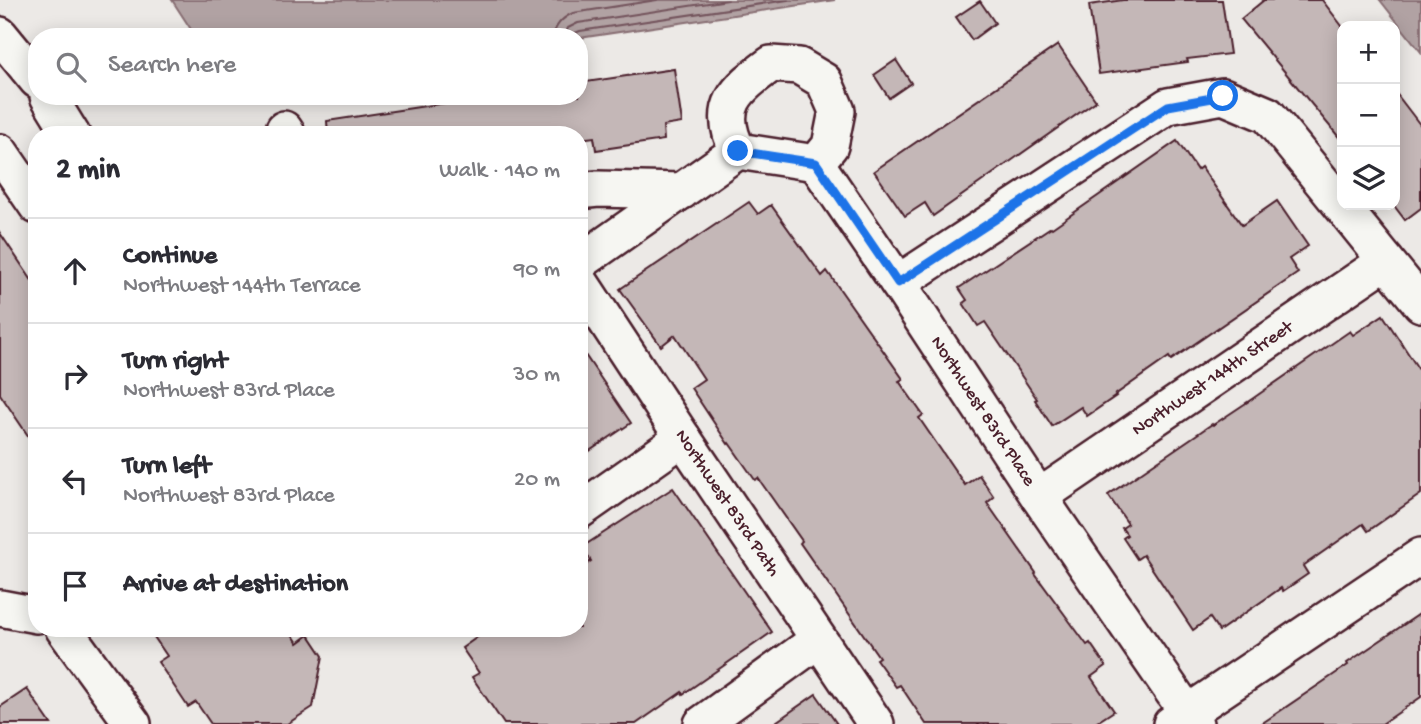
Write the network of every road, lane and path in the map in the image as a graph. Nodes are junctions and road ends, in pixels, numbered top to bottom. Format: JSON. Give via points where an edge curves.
{"nodes":[{"id":1,"x":0,"y":35,"type":"edge"},
{"id":2,"x":28,"y":69,"type":"edge"},
{"id":3,"x":54,"y":105,"type":"edge"},
{"id":4,"x":66,"y":126,"type":"edge"},
{"id":5,"x":738,"y":151,"type":"junction"},
{"id":6,"x":0,"y":152,"type":"edge"},
{"id":7,"x":816,"y":163,"type":"junction"},
{"id":8,"x":588,"y":190,"type":"edge"},
{"id":9,"x":682,"y":191,"type":"junction"},
{"id":10,"x":28,"y":193,"type":"edge"},
{"id":11,"x":588,"y":257,"type":"edge"},
{"id":12,"x":1386,"y":261,"type":"junction"},
{"id":13,"x":898,"y":283,"type":"junction"},
{"id":14,"x":588,"y":294,"type":"edge"},
{"id":15,"x":1421,"y":304,"type":"edge"},
{"id":16,"x":683,"y":438,"type":"junction"},
{"id":17,"x":1039,"y":497,"type":"junction"},
{"id":18,"x":588,"y":505,"type":"edge"},
{"id":19,"x":1421,"y":556,"type":"edge"},
{"id":20,"x":0,"y":608,"type":"edge"},
{"id":21,"x":28,"y":613,"type":"edge"},
{"id":22,"x":70,"y":637,"type":"edge"},
{"id":23,"x":818,"y":640,"type":"junction"},
{"id":24,"x":1185,"y":720,"type":"edge"},
{"id":25,"x":133,"y":724,"type":"edge"},
{"id":26,"x":702,"y":724,"type":"edge"},
{"id":27,"x":876,"y":724,"type":"edge"}],
"edges":[{"from":1,"to":2,"type":"street"},
{"from":3,"to":4,"type":"street"},
{"from":5,"to":7,"type":"street"},
{"from":5,"to":7,"type":"street","via":[[730,134],[729,108],[742,86],[771,64],[799,66],[824,81],[837,111],[830,146]]},
{"from":5,"to":9,"type":"street"},
{"from":6,"to":10,"type":"street"},
{"from":7,"to":13,"type":"street","name":"Northwest 83rd Place"},
{"from":8,"to":9,"type":"street"},
{"from":9,"to":11,"type":"street"},
{"from":12,"to":13,"type":"street","via":[[1268,115],[1223,96],[1168,106]]},
{"from":12,"to":15,"type":"street"},
{"from":12,"to":17,"type":"street","name":"Northwest 144th Street"},
{"from":13,"to":17,"type":"street","name":"Northwest 83rd Place"},
{"from":14,"to":16,"type":"street","name":"Northwest 83rd Path"},
{"from":16,"to":18,"type":"street"},
{"from":16,"to":23,"type":"street","name":"Northwest 83rd Path"},
{"from":17,"to":24,"type":"street","name":"Northwest 83rd Place"},
{"from":19,"to":24,"type":"street"},
{"from":20,"to":21,"type":"street"},
{"from":22,"to":25,"type":"street"},
{"from":23,"to":26,"type":"street"},
{"from":23,"to":27,"type":"street","name":"Northwest 83rd Path"}]}
